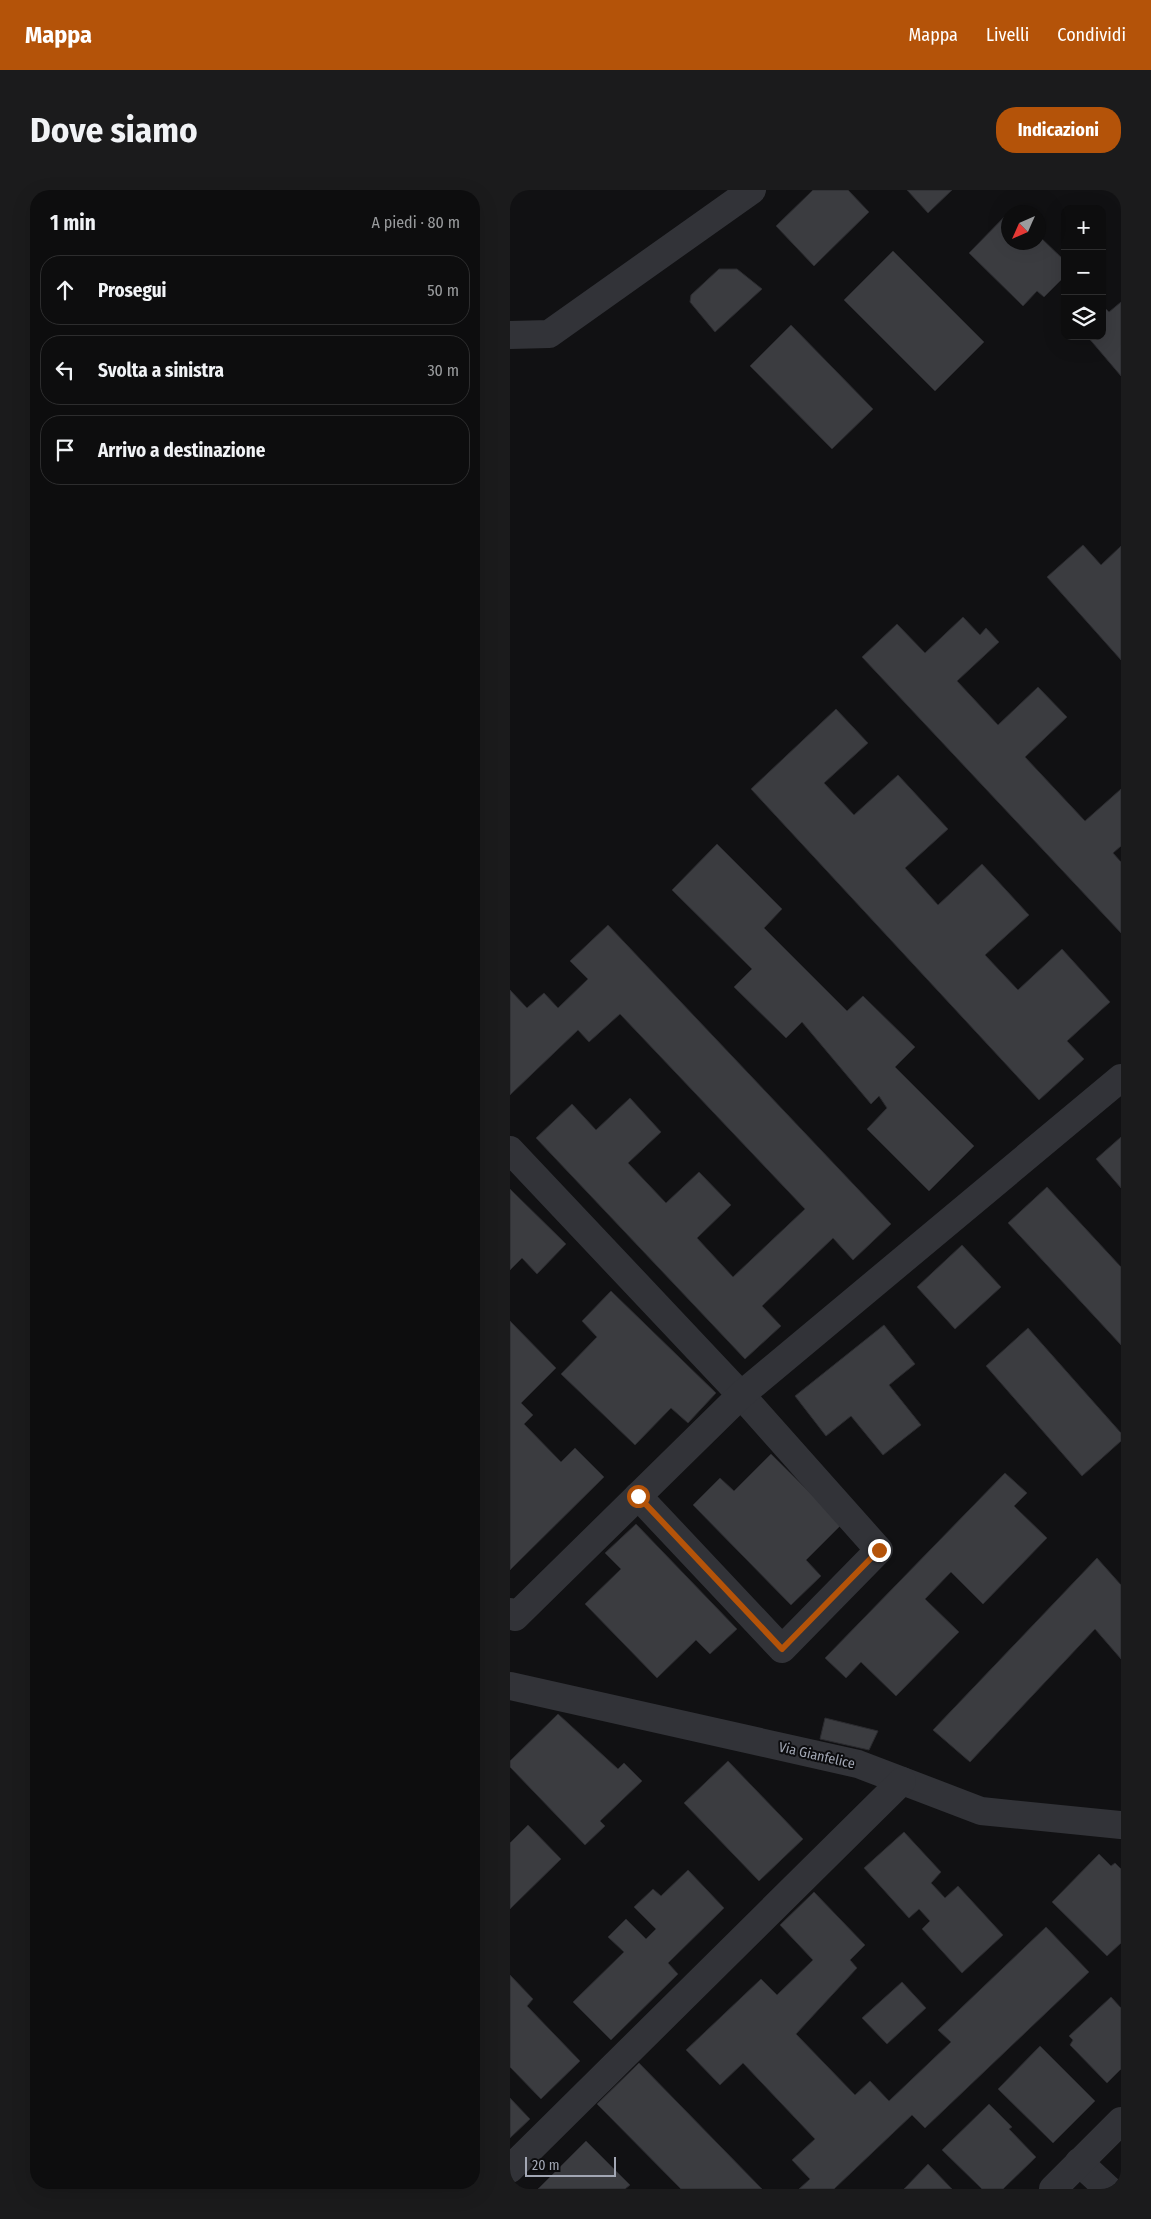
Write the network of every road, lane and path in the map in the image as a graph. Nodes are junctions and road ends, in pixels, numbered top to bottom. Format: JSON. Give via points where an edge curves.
{"nodes":[{"id":1,"x":752,"y":190,"type":"edge"},
{"id":2,"x":510,"y":335,"type":"edge"},
{"id":3,"x":1121,"y":1078,"type":"edge"},
{"id":4,"x":510,"y":1150,"type":"edge"},
{"id":5,"x":741,"y":1395,"type":"junction"},
{"id":6,"x":638,"y":1496,"type":"junction"},
{"id":7,"x":510,"y":1612,"type":"edge"},
{"id":8,"x":510,"y":1686,"type":"edge"},
{"id":9,"x":902,"y":1781,"type":"junction"},
{"id":10,"x":1121,"y":1826,"type":"edge"},
{"id":11,"x":1121,"y":2121,"type":"edge"},
{"id":12,"x":1079,"y":2162,"type":"junction"},
{"id":13,"x":510,"y":2169,"type":"edge"},
{"id":14,"x":1053,"y":2189,"type":"edge"},
{"id":15,"x":1108,"y":2189,"type":"edge"}],
"edges":[{"from":1,"to":2,"type":"street","via":[[549,334]]},
{"from":3,"to":5,"type":"street"},
{"from":4,"to":5,"type":"street"},
{"from":5,"to":6,"type":"street"},
{"from":5,"to":6,"type":"street","via":[[879,1550],[782,1649]]},
{"from":6,"to":7,"type":"street","via":[[515,1617]]},
{"from":8,"to":9,"type":"street","name":"Via Gianfelice","via":[[858,1764]]},
{"from":9,"to":10,"type":"street","name":"Via Gianfelice","via":[[981,1811]]},
{"from":9,"to":13,"type":"street"},
{"from":11,"to":12,"type":"street"},
{"from":12,"to":14,"type":"street"},
{"from":12,"to":15,"type":"street"}]}
